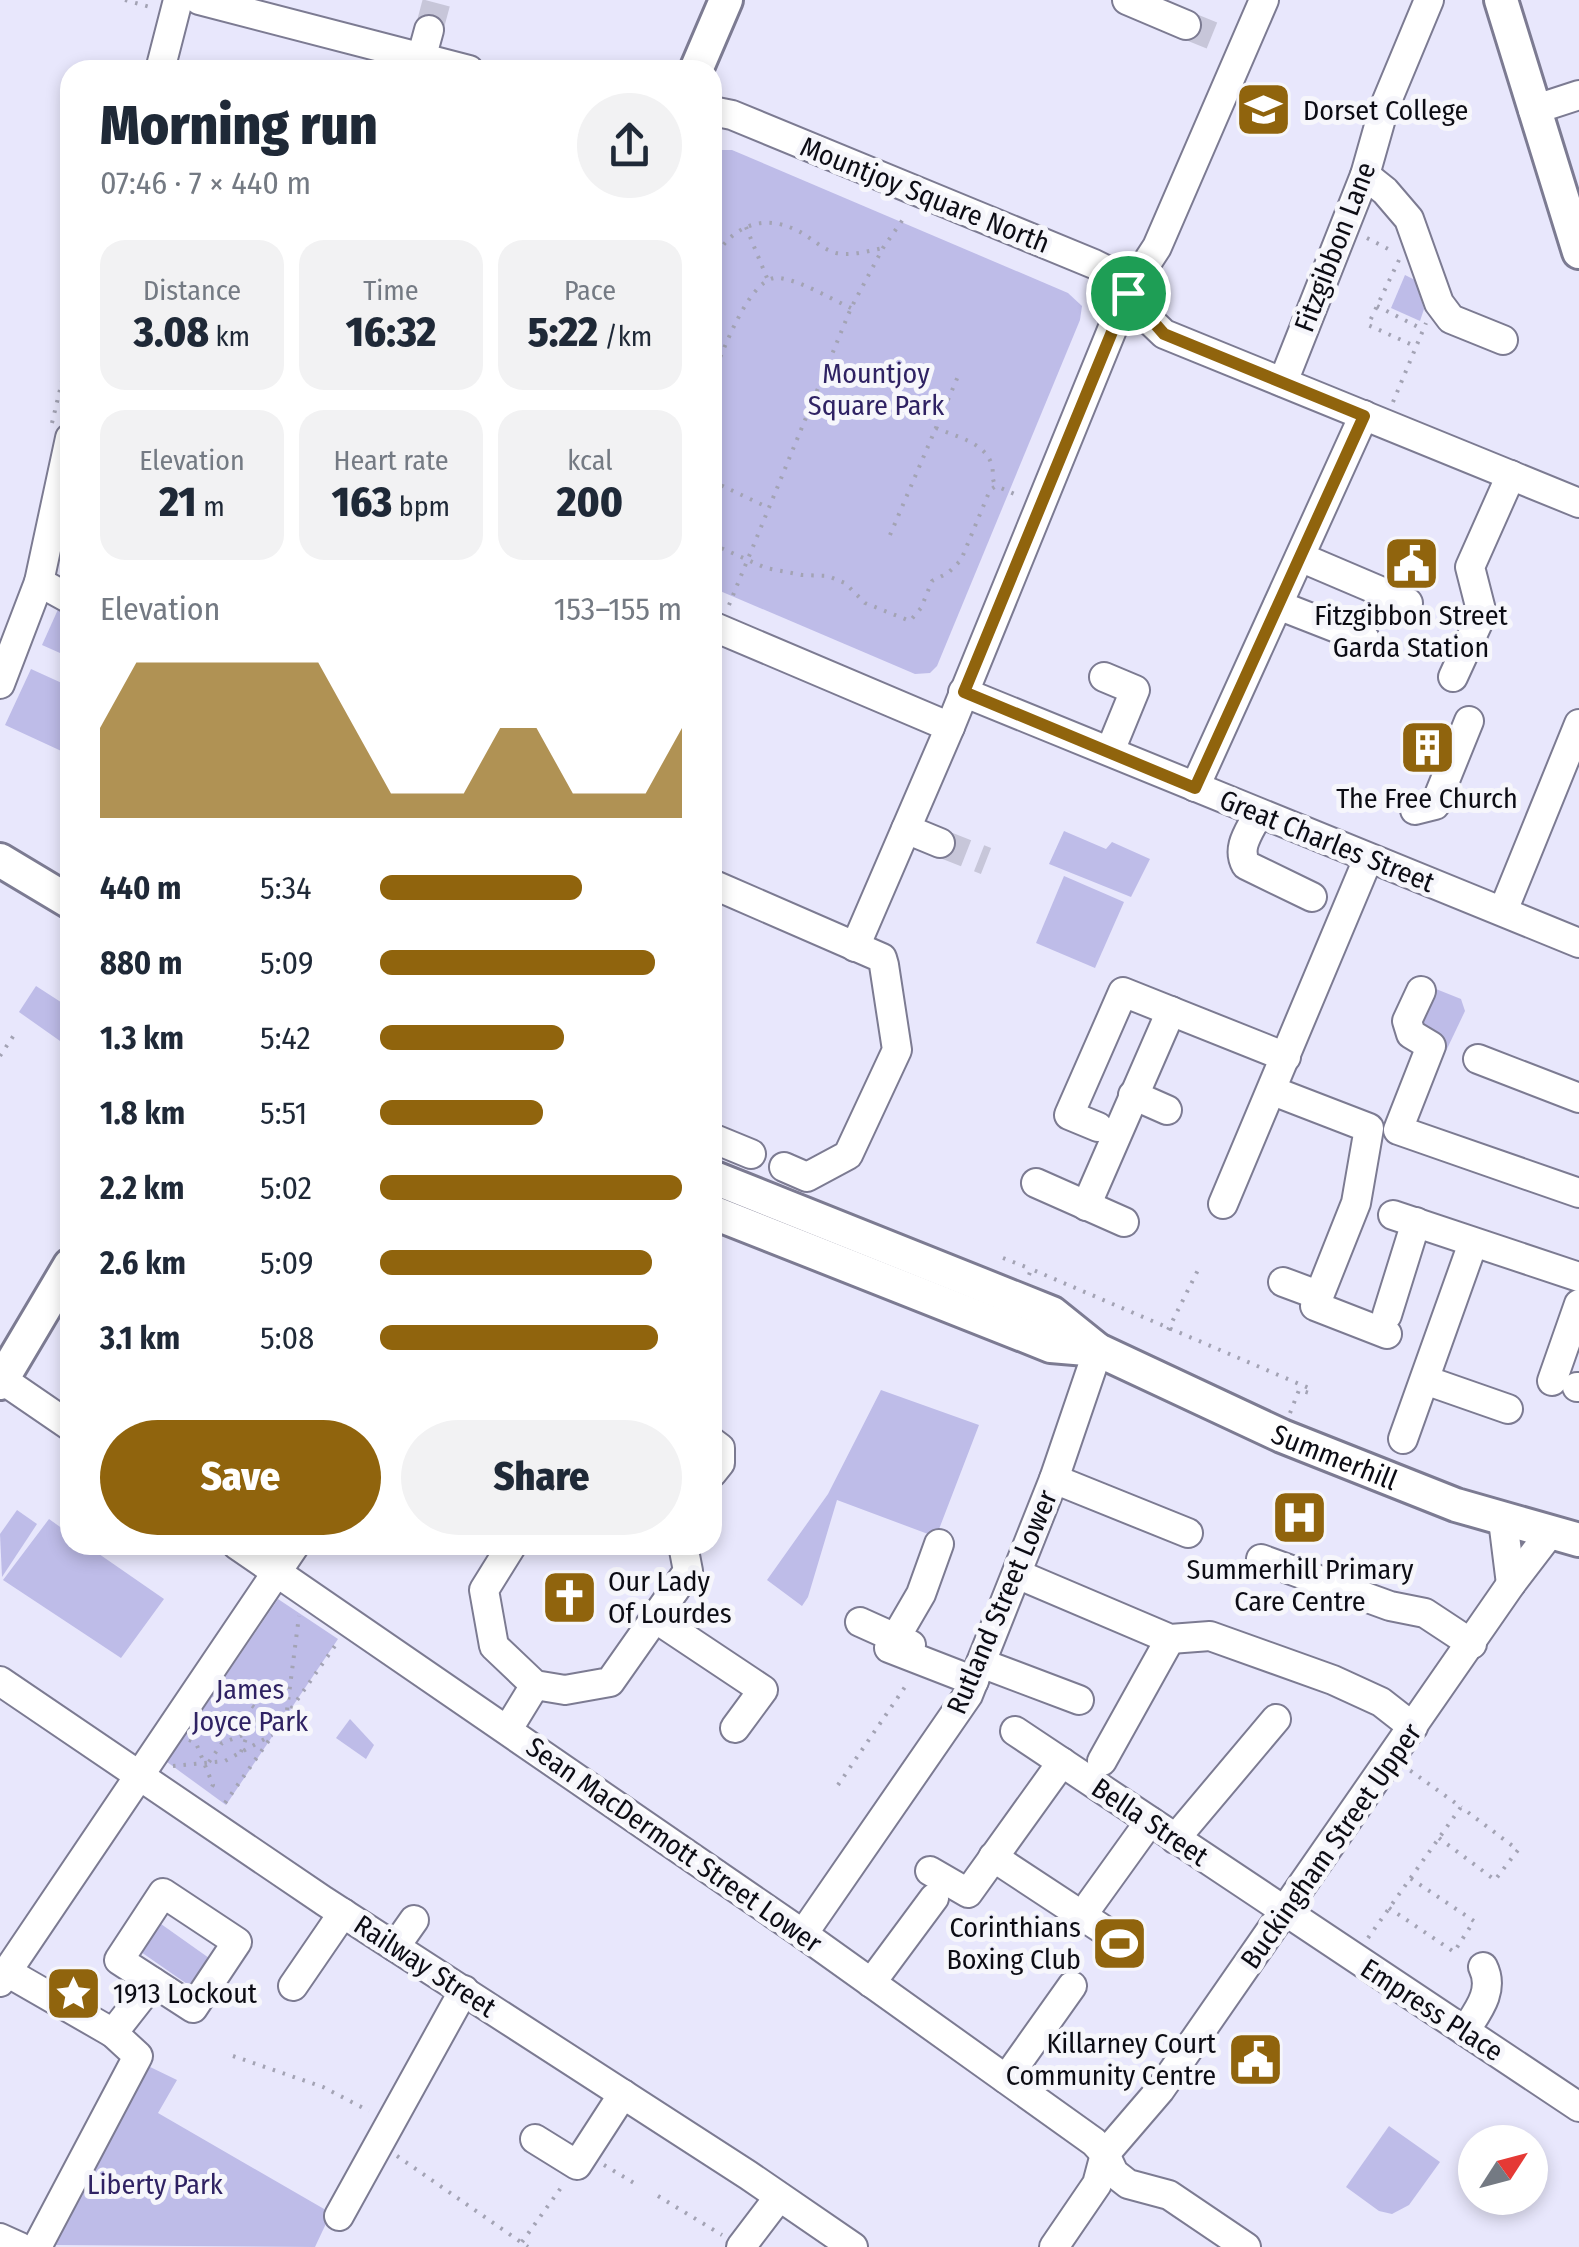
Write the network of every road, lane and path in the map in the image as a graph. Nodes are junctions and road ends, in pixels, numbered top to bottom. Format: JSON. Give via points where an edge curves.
{"nodes":[{"id":1,"x":124,"y":0,"type":"edge"},
{"id":2,"x":178,"y":0,"type":"edge"},
{"id":3,"x":200,"y":0,"type":"edge"},
{"id":4,"x":726,"y":0,"type":"edge"},
{"id":5,"x":1127,"y":0,"type":"edge"},
{"id":6,"x":1264,"y":0,"type":"edge"},
{"id":7,"x":1429,"y":0,"type":"edge"},
{"id":8,"x":1501,"y":0,"type":"edge"},
{"id":9,"x":148,"y":14,"type":"dead end"},
{"id":10,"x":1186,"y":24,"type":"tunnel mouth"},
{"id":11,"x":422,"y":52,"type":"edge"},
{"id":12,"x":163,"y":60,"type":"edge"},
{"id":13,"x":700,"y":60,"type":"edge"},
{"id":14,"x":1579,"y":95,"type":"edge"},
{"id":15,"x":1533,"y":110,"type":"junction"},
{"id":16,"x":722,"y":113,"type":"edge"},
{"id":17,"x":1365,"y":175,"type":"junction"},
{"id":18,"x":906,"y":215,"type":"dead end"},
{"id":19,"x":746,"y":226,"type":"junction"},
{"id":20,"x":722,"y":248,"type":"edge"},
{"id":21,"x":883,"y":248,"type":"junction"},
{"id":22,"x":1579,"y":252,"type":"edge"},
{"id":23,"x":1399,"y":260,"type":"dead end"},
{"id":24,"x":767,"y":278,"type":"junction"},
{"id":25,"x":1128,"y":293,"type":"junction"},
{"id":26,"x":1377,"y":306,"type":"junction"},
{"id":27,"x":851,"y":308,"type":"junction"},
{"id":28,"x":1503,"y":340,"type":"dead end"},
{"id":29,"x":1417,"y":347,"type":"junction"},
{"id":30,"x":722,"y":352,"type":"edge"},
{"id":31,"x":959,"y":374,"type":"dead end"},
{"id":32,"x":1283,"y":382,"type":"junction"},
{"id":33,"x":1374,"y":420,"type":"junction"},
{"id":34,"x":936,"y":428,"type":"junction"},
{"id":35,"x":1510,"y":475,"type":"junction"},
{"id":36,"x":60,"y":484,"type":"edge"},
{"id":37,"x":722,"y":486,"type":"edge"},
{"id":38,"x":996,"y":486,"type":"junction"},
{"id":39,"x":1016,"y":494,"type":"dead end"},
{"id":40,"x":1579,"y":503,"type":"edge"},
{"id":41,"x":767,"y":507,"type":"junction"},
{"id":42,"x":890,"y":535,"type":"dead end"},
{"id":43,"x":722,"y":549,"type":"edge"},
{"id":44,"x":1300,"y":557,"type":"junction"},
{"id":45,"x":749,"y":562,"type":"junction"},
{"id":46,"x":39,"y":582,"type":"junction"},
{"id":47,"x":60,"y":594,"type":"edge"},
{"id":48,"x":1408,"y":603,"type":"dead end"},
{"id":49,"x":1278,"y":605,"type":"junction"},
{"id":50,"x":722,"y":614,"type":"edge"},
{"id":51,"x":722,"y":616,"type":"edge"},
{"id":52,"x":1365,"y":640,"type":"dead end"},
{"id":53,"x":1104,"y":677,"type":"dead end"},
{"id":54,"x":1453,"y":677,"type":"dead end"},
{"id":55,"x":0,"y":684,"type":"edge"},
{"id":56,"x":964,"y":692,"type":"junction"},
{"id":57,"x":1469,"y":721,"type":"dead end"},
{"id":58,"x":1579,"y":724,"type":"edge"},
{"id":59,"x":950,"y":727,"type":"junction"},
{"id":60,"x":1110,"y":751,"type":"junction"},
{"id":61,"x":1195,"y":788,"type":"junction"},
{"id":62,"x":1415,"y":810,"type":"dead end"},
{"id":63,"x":1258,"y":814,"type":"junction"},
{"id":64,"x":906,"y":829,"type":"junction"},
{"id":65,"x":940,"y":843,"type":"tunnel mouth"},
{"id":66,"x":1368,"y":859,"type":"junction"},
{"id":67,"x":0,"y":860,"type":"edge"},
{"id":68,"x":722,"y":888,"type":"edge"},
{"id":69,"x":60,"y":896,"type":"edge"},
{"id":70,"x":1312,"y":897,"type":"dead end"},
{"id":71,"x":1503,"y":911,"type":"junction"},
{"id":72,"x":1579,"y":943,"type":"edge"},
{"id":73,"x":855,"y":947,"type":"junction"},
{"id":74,"x":1421,"y":991,"type":"dead end"},
{"id":75,"x":1172,"y":1011,"type":"junction"},
{"id":76,"x":16,"y":1032,"type":"dead end"},
{"id":77,"x":0,"y":1056,"type":"edge"},
{"id":78,"x":1286,"y":1057,"type":"junction"},
{"id":79,"x":1478,"y":1060,"type":"dead end"},
{"id":80,"x":1273,"y":1091,"type":"junction"},
{"id":81,"x":1133,"y":1096,"type":"junction"},
{"id":82,"x":1579,"y":1098,"type":"edge"},
{"id":83,"x":1167,"y":1110,"type":"dead end"},
{"id":84,"x":1098,"y":1128,"type":"dead end"},
{"id":85,"x":722,"y":1142,"type":"edge"},
{"id":86,"x":751,"y":1154,"type":"dead end"},
{"id":87,"x":784,"y":1167,"type":"dead end"},
{"id":88,"x":722,"y":1181,"type":"edge"},
{"id":89,"x":1036,"y":1183,"type":"dead end"},
{"id":90,"x":1579,"y":1193,"type":"edge"},
{"id":91,"x":1224,"y":1204,"type":"dead end"},
{"id":92,"x":1086,"y":1206,"type":"junction"},
{"id":93,"x":722,"y":1216,"type":"edge"},
{"id":94,"x":1121,"y":1221,"type":"dead end"},
{"id":95,"x":1473,"y":1243,"type":"junction"},
{"id":96,"x":1003,"y":1258,"type":"dead end"},
{"id":97,"x":1200,"y":1266,"type":"dead end"},
{"id":98,"x":1579,"y":1277,"type":"edge"},
{"id":99,"x":60,"y":1282,"type":"edge"},
{"id":100,"x":1283,"y":1282,"type":"dead end"},
{"id":101,"x":1318,"y":1295,"type":"junction"},
{"id":102,"x":1579,"y":1304,"type":"edge"},
{"id":103,"x":1168,"y":1330,"type":"junction"},
{"id":104,"x":1098,"y":1350,"type":"junction"},
{"id":105,"x":1,"y":1380,"type":"edge"},
{"id":106,"x":1425,"y":1380,"type":"junction"},
{"id":107,"x":1569,"y":1385,"type":"edge"},
{"id":108,"x":1299,"y":1390,"type":"dead end"},
{"id":109,"x":1508,"y":1409,"type":"dead end"},
{"id":110,"x":60,"y":1419,"type":"edge"},
{"id":111,"x":1402,"y":1439,"type":"dead end"},
{"id":112,"x":1054,"y":1479,"type":"junction"},
{"id":113,"x":1504,"y":1520,"type":"junction"},
{"id":114,"x":1188,"y":1532,"type":"dead end"},
{"id":115,"x":1565,"y":1537,"type":"edge"},
{"id":116,"x":939,"y":1544,"type":"dead end"},
{"id":117,"x":250,"y":1555,"type":"edge"},
{"id":118,"x":289,"y":1555,"type":"edge"},
{"id":119,"x":506,"y":1555,"type":"edge"},
{"id":120,"x":685,"y":1555,"type":"edge"},
{"id":121,"x":1262,"y":1559,"type":"dead end"},
{"id":122,"x":276,"y":1574,"type":"junction"},
{"id":123,"x":1017,"y":1574,"type":"junction"},
{"id":124,"x":1512,"y":1584,"type":"junction"},
{"id":125,"x":300,"y":1612,"type":"dead end"},
{"id":126,"x":655,"y":1618,"type":"junction"},
{"id":127,"x":860,"y":1622,"type":"dead end"},
{"id":128,"x":1170,"y":1639,"type":"junction"},
{"id":129,"x":340,"y":1640,"type":"dead end"},
{"id":130,"x":1472,"y":1644,"type":"junction"},
{"id":131,"x":900,"y":1654,"type":"junction"},
{"id":132,"x":978,"y":1672,"type":"junction"},
{"id":133,"x":0,"y":1682,"type":"edge"},
{"id":134,"x":219,"y":1683,"type":"dead end"},
{"id":135,"x":536,"y":1685,"type":"junction"},
{"id":136,"x":1079,"y":1700,"type":"dead end"},
{"id":137,"x":260,"y":1711,"type":"junction"},
{"id":138,"x":287,"y":1715,"type":"junction"},
{"id":139,"x":1276,"y":1719,"type":"dead end"},
{"id":140,"x":280,"y":1724,"type":"junction"},
{"id":141,"x":1413,"y":1727,"type":"junction"},
{"id":142,"x":735,"y":1728,"type":"dead end"},
{"id":143,"x":508,"y":1730,"type":"junction"},
{"id":144,"x":1015,"y":1731,"type":"dead end"},
{"id":145,"x":248,"y":1733,"type":"junction"},
{"id":146,"x":274,"y":1734,"type":"junction"},
{"id":147,"x":183,"y":1738,"type":"dead end"},
{"id":148,"x":241,"y":1752,"type":"junction"},
{"id":149,"x":1392,"y":1758,"type":"junction"},
{"id":150,"x":1062,"y":1762,"type":"junction"},
{"id":151,"x":1102,"y":1762,"type":"dead end"},
{"id":152,"x":206,"y":1763,"type":"junction"},
{"id":153,"x":152,"y":1771,"type":"junction"},
{"id":154,"x":838,"y":1784,"type":"dead end"},
{"id":155,"x":207,"y":1797,"type":"dead end"},
{"id":156,"x":1461,"y":1806,"type":"junction"},
{"id":157,"x":222,"y":1807,"type":"dead end"},
{"id":158,"x":1150,"y":1822,"type":"junction"},
{"id":159,"x":1439,"y":1838,"type":"junction"},
{"id":160,"x":1175,"y":1839,"type":"junction"},
{"id":161,"x":994,"y":1857,"type":"junction"},
{"id":162,"x":1410,"y":1878,"type":"junction"},
{"id":163,"x":1092,"y":1903,"type":"dead end"},
{"id":164,"x":1389,"y":1908,"type":"junction"},
{"id":165,"x":1285,"y":1912,"type":"junction"},
{"id":166,"x":342,"y":1913,"type":"junction"},
{"id":167,"x":414,"y":1920,"type":"dead end"},
{"id":168,"x":802,"y":1934,"type":"junction"},
{"id":169,"x":1110,"y":1934,"type":"dead end"},
{"id":170,"x":395,"y":1946,"type":"junction"},
{"id":171,"x":1353,"y":1958,"type":"junction"},
{"id":172,"x":1482,"y":1968,"type":"dead end"},
{"id":173,"x":3,"y":1977,"type":"edge"},
{"id":174,"x":153,"y":1982,"type":"dead end"},
{"id":175,"x":871,"y":1983,"type":"junction"},
{"id":176,"x":293,"y":1986,"type":"dead end"},
{"id":177,"x":1072,"y":1986,"type":"dead end"},
{"id":178,"x":464,"y":1990,"type":"junction"},
{"id":179,"x":1464,"y":2032,"type":"junction"},
{"id":180,"x":113,"y":2033,"type":"junction"},
{"id":181,"x":233,"y":2056,"type":"dead end"},
{"id":182,"x":1006,"y":2079,"type":"junction"},
{"id":183,"x":623,"y":2094,"type":"junction"},
{"id":184,"x":1579,"y":2107,"type":"edge"},
{"id":185,"x":385,"y":2133,"type":"junction"},
{"id":186,"x":535,"y":2139,"type":"dead end"},
{"id":187,"x":1105,"y":2154,"type":"junction"},
{"id":188,"x":581,"y":2159,"type":"junction"},
{"id":189,"x":639,"y":2186,"type":"dead end"},
{"id":190,"x":658,"y":2196,"type":"dead end"},
{"id":191,"x":779,"y":2196,"type":"junction"},
{"id":192,"x":339,"y":2216,"type":"dead end"},
{"id":193,"x":0,"y":2238,"type":"edge"},
{"id":194,"x":522,"y":2242,"type":"junction"},
{"id":195,"x":1241,"y":2245,"type":"edge"},
{"id":196,"x":20,"y":2247,"type":"edge"},
{"id":197,"x":37,"y":2247,"type":"edge"},
{"id":198,"x":528,"y":2247,"type":"edge"},
{"id":199,"x":741,"y":2247,"type":"edge"},
{"id":200,"x":853,"y":2247,"type":"edge"},
{"id":201,"x":1054,"y":2247,"type":"edge"}],
"edges":[{"from":1,"to":9,"type":"path","via":[[150,7]]},
{"from":2,"to":12,"type":"street"},
{"from":3,"to":11,"type":"street"},
{"from":4,"to":13,"type":"main road"},
{"from":5,"to":10,"type":"street"},
{"from":6,"to":25,"type":"street","via":[[1230,44],[1157,248]]},
{"from":7,"to":17,"type":"street","name":"Fitzgibbon Lane","via":[[1384,108]]},
{"from":8,"to":15,"type":"main road"},
{"from":14,"to":15,"type":"street"},
{"from":15,"to":22,"type":"main road"},
{"from":16,"to":25,"type":"street","name":"Mountjoy Square North","via":[[1094,264],[1116,276]]},
{"from":17,"to":28,"type":"street","via":[[1410,219],[1450,319]]},
{"from":17,"to":32,"type":"street","name":"Fitzgibbon Lane"},
{"from":18,"to":21,"type":"path"},
{"from":19,"to":20,"type":"path"},
{"from":19,"to":21,"type":"path","via":[[780,224],[839,253]]},
{"from":19,"to":24,"type":"path"},
{"from":21,"to":27,"type":"path"},
{"from":23,"to":26,"type":"path"},
{"from":24,"to":27,"type":"path"},
{"from":24,"to":30,"type":"path"},
{"from":25,"to":32,"type":"street","name":"Mountjoy Square North","via":[[1164,334]]},
{"from":25,"to":56,"type":"street"},
{"from":26,"to":29,"type":"path","via":[[1424,330]]},
{"from":26,"to":29,"type":"path","via":[[1368,325]]},
{"from":27,"to":41,"type":"path"},
{"from":29,"to":33,"type":"path"},
{"from":31,"to":34,"type":"path"},
{"from":32,"to":33,"type":"street","name":"Mountjoy Square North"},
{"from":33,"to":35,"type":"street","name":"Mountjoy Square North"},
{"from":33,"to":44,"type":"street"},
{"from":34,"to":38,"type":"path","via":[[985,451]]},
{"from":34,"to":42,"type":"path"},
{"from":35,"to":40,"type":"street","name":"Mountjoy Square North"},
{"from":35,"to":54,"type":"street","via":[[1470,567],[1482,614]]},
{"from":36,"to":46,"type":"street"},
{"from":37,"to":41,"type":"path"},
{"from":38,"to":39,"type":"path"},
{"from":38,"to":45,"type":"path","via":[[961,560],[932,581],[910,621],[865,603],[828,576]]},
{"from":41,"to":45,"type":"path"},
{"from":43,"to":45,"type":"path"},
{"from":44,"to":48,"type":"street"},
{"from":44,"to":49,"type":"street"},
{"from":45,"to":50,"type":"path"},
{"from":46,"to":47,"type":"street"},
{"from":46,"to":55,"type":"street"},
{"from":49,"to":52,"type":"street"},
{"from":49,"to":61,"type":"street"},
{"from":51,"to":59,"type":"street"},
{"from":53,"to":60,"type":"street","via":[[1135,690]]},
{"from":56,"to":59,"type":"street"},
{"from":56,"to":60,"type":"street","name":"Great Charles Street"},
{"from":57,"to":62,"type":"street","via":[[1435,805]]},
{"from":58,"to":71,"type":"street"},
{"from":59,"to":64,"type":"street"},
{"from":60,"to":61,"type":"street","name":"Great Charles Street"},
{"from":61,"to":63,"type":"street","name":"Great Charles Street"},
{"from":63,"to":66,"type":"street","name":"Great Charles Street"},
{"from":63,"to":70,"type":"street","via":[[1242,848],[1246,865]]},
{"from":64,"to":65,"type":"street"},
{"from":64,"to":73,"type":"street"},
{"from":66,"to":71,"type":"street","name":"Great Charles Street"},
{"from":66,"to":78,"type":"street"},
{"from":67,"to":69,"type":"main road"},
{"from":68,"to":73,"type":"street"},
{"from":71,"to":72,"type":"street","name":"Great Charles Street"},
{"from":73,"to":87,"type":"street","via":[[882,958],[897,1050],[848,1155],[807,1177]]},
{"from":74,"to":90,"type":"street","via":[[1407,1021],[1411,1034],[1431,1046],[1398,1130]]},
{"from":75,"to":78,"type":"street"},
{"from":75,"to":81,"type":"street"},
{"from":75,"to":84,"type":"street","via":[[1123,992],[1070,1115]]},
{"from":76,"to":77,"type":"path"},
{"from":78,"to":80,"type":"street"},
{"from":79,"to":82,"type":"street"},
{"from":80,"to":91,"type":"street"},
{"from":80,"to":101,"type":"street","via":[[1369,1128],[1356,1203]]},
{"from":81,"to":83,"type":"street"},
{"from":81,"to":92,"type":"street"},
{"from":85,"to":86,"type":"street"},
{"from":88,"to":104,"type":"main road","name":"Summerhill","via":[[1052,1313]]},
{"from":89,"to":92,"type":"street"},
{"from":92,"to":94,"type":"street"},
{"from":93,"to":104,"type":"main road","name":"Summerhill","via":[[1051,1346]]},
{"from":95,"to":98,"type":"street"},
{"from":95,"to":101,"type":"street","via":[[1404,1218],[1387,1324],[1315,1306]]},
{"from":95,"to":106,"type":"street"},
{"from":96,"to":103,"type":"path"},
{"from":97,"to":103,"type":"path"},
{"from":99,"to":105,"type":"main road"},
{"from":100,"to":101,"type":"street"},
{"from":102,"to":107,"type":"street"},
{"from":103,"to":108,"type":"path","via":[[1311,1389]]},
{"from":104,"to":112,"type":"street","name":"Rutland Street Lower"},
{"from":104,"to":113,"type":"main road","name":"Summerhill","via":[[1282,1436]]},
{"from":105,"to":110,"type":"street"},
{"from":106,"to":109,"type":"street"},
{"from":106,"to":111,"type":"street"},
{"from":112,"to":114,"type":"street"},
{"from":112,"to":123,"type":"street","name":"Rutland Street Lower"},
{"from":113,"to":115,"type":"main road","name":"Summerhill"},
{"from":113,"to":124,"type":"street"},
{"from":115,"to":124,"type":"street","name":"Buckingham Street Upper"},
{"from":116,"to":131,"type":"street"},
{"from":117,"to":122,"type":"street","name":"Sean MacDermott Street Lower"},
{"from":118,"to":122,"type":"street"},
{"from":119,"to":135,"type":"street","via":[[484,1590],[494,1646]]},
{"from":120,"to":126,"type":"street","via":[[688,1571]]},
{"from":121,"to":130,"type":"street","via":[[1424,1613]]},
{"from":122,"to":143,"type":"street","name":"Sean MacDermott Street Lower"},
{"from":122,"to":153,"type":"street"},
{"from":123,"to":128,"type":"street"},
{"from":123,"to":132,"type":"street","name":"Rutland Street Lower"},
{"from":124,"to":130,"type":"street","name":"Buckingham Street Upper"},
{"from":125,"to":138,"type":"path"},
{"from":126,"to":135,"type":"street","via":[[610,1682],[564,1690]]},
{"from":126,"to":142,"type":"street","via":[[763,1690]]},
{"from":127,"to":131,"type":"street"},
{"from":128,"to":141,"type":"street","via":[[1210,1636],[1332,1680],[1382,1702]]},
{"from":128,"to":151,"type":"street"},
{"from":129,"to":138,"type":"path"},
{"from":130,"to":141,"type":"street","name":"Buckingham Street Upper"},
{"from":131,"to":132,"type":"street"},
{"from":131,"to":154,"type":"path","via":[[911,1679]]},
{"from":132,"to":136,"type":"street"},
{"from":132,"to":168,"type":"street","name":"Rutland Street Lower","via":[[962,1706]]},
{"from":133,"to":153,"type":"street","name":"Railway Street"},
{"from":134,"to":137,"type":"path"},
{"from":135,"to":143,"type":"street"},
{"from":137,"to":140,"type":"path"},
{"from":137,"to":145,"type":"path"},
{"from":138,"to":140,"type":"path"},
{"from":139,"to":160,"type":"street"},
{"from":140,"to":146,"type":"path"},
{"from":141,"to":149,"type":"street","name":"Buckingham Street Upper"},
{"from":143,"to":168,"type":"street","name":"Sean MacDermott Street Lower"},
{"from":144,"to":150,"type":"street","name":"Bella Street"},
{"from":145,"to":148,"type":"path"},
{"from":145,"to":152,"type":"path","via":[[222,1743]]},
{"from":146,"to":148,"type":"path"},
{"from":146,"to":157,"type":"path"},
{"from":147,"to":152,"type":"path","via":[[196,1743]]},
{"from":148,"to":152,"type":"path"},
{"from":149,"to":156,"type":"path"},
{"from":149,"to":165,"type":"street","name":"Buckingham Street Upper"},
{"from":150,"to":158,"type":"street","name":"Bella Street"},
{"from":150,"to":161,"type":"street"},
{"from":152,"to":153,"type":"path"},
{"from":152,"to":155,"type":"path","via":[[213,1785]]},
{"from":153,"to":166,"type":"street","name":"Railway Street"},
{"from":153,"to":173,"type":"street"},
{"from":156,"to":159,"type":"path"},
{"from":156,"to":159,"type":"path","via":[[1518,1850],[1495,1880]]},
{"from":158,"to":160,"type":"street","name":"Bella Street"},
{"from":158,"to":163,"type":"street"},
{"from":159,"to":162,"type":"path"},
{"from":160,"to":165,"type":"street","name":"Bella Street"},
{"from":161,"to":169,"type":"street"},
{"from":161,"to":175,"type":"street","via":[[968,1893],[932,1884]]},
{"from":162,"to":164,"type":"path"},
{"from":162,"to":164,"type":"path","via":[[1474,1921],[1454,1952]]},
{"from":164,"to":171,"type":"path"},
{"from":165,"to":171,"type":"street","name":"Empress Place"},
{"from":165,"to":187,"type":"street","name":"Buckingham Street Upper","via":[[1160,2090]]},
{"from":166,"to":170,"type":"street","name":"Railway Street"},
{"from":166,"to":176,"type":"street"},
{"from":167,"to":170,"type":"street"},
{"from":168,"to":175,"type":"street","name":"Sean MacDermott Street Lower"},
{"from":170,"to":178,"type":"street","name":"Railway Street"},
{"from":171,"to":179,"type":"street","name":"Empress Place"},
{"from":172,"to":179,"type":"street","via":[[1486,1994]]},
{"from":173,"to":180,"type":"street"},
{"from":174,"to":180,"type":"street"},
{"from":175,"to":182,"type":"street","name":"Sean MacDermott Street Lower"},
{"from":177,"to":182,"type":"street"},
{"from":178,"to":183,"type":"street","name":"Railway Street"},
{"from":178,"to":185,"type":"street"},
{"from":179,"to":184,"type":"street","name":"Empress Place"},
{"from":180,"to":197,"type":"street","via":[[138,2056]]},
{"from":181,"to":185,"type":"path","via":[[323,2086]]},
{"from":182,"to":187,"type":"street","name":"Sean MacDermott Street Lower"},
{"from":183,"to":188,"type":"street"},
{"from":183,"to":191,"type":"street","name":"Railway Street"},
{"from":185,"to":192,"type":"street"},
{"from":185,"to":194,"type":"path"},
{"from":186,"to":188,"type":"street"},
{"from":187,"to":195,"type":"street","name":"Sean MacDermott Street Lower","via":[[1128,2184],[1169,2195]]},
{"from":187,"to":201,"type":"street","name":"Buckingham Street Upper","via":[[1097,2184]]},
{"from":188,"to":189,"type":"path"},
{"from":188,"to":194,"type":"path"},
{"from":190,"to":199,"type":"path"},
{"from":191,"to":199,"type":"street"},
{"from":191,"to":200,"type":"street","name":"Railway Street"},
{"from":193,"to":196,"type":"street"},
{"from":194,"to":198,"type":"path"}]}
